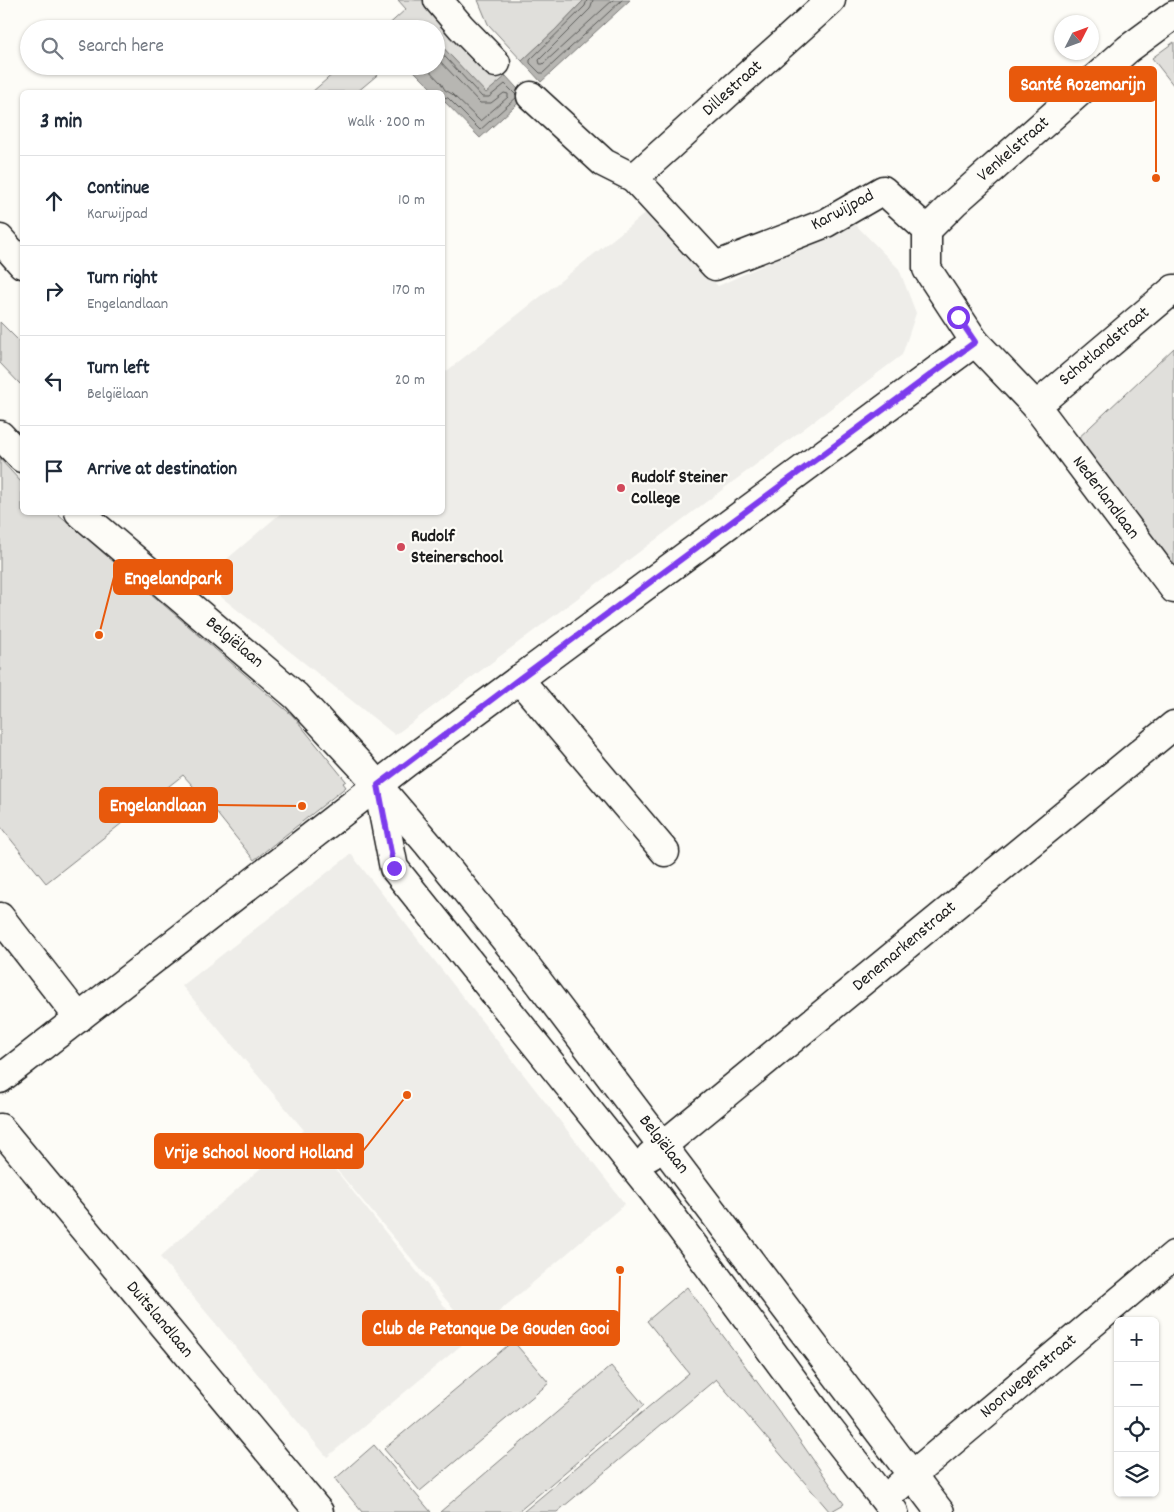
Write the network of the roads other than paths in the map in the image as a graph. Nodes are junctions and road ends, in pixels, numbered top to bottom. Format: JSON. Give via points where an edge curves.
{"nodes":[{"id":1,"x":438,"y":0,"type":"edge"},
{"id":2,"x":831,"y":0,"type":"edge"},
{"id":3,"x":1174,"y":16,"type":"edge"},
{"id":4,"x":496,"y":63,"type":"dead end"},
{"id":5,"x":531,"y":96,"type":"dead end"},
{"id":6,"x":634,"y":178,"type":"junction"},
{"id":7,"x":926,"y":230,"type":"junction"},
{"id":8,"x":0,"y":239,"type":"edge"},
{"id":9,"x":20,"y":262,"type":"edge"},
{"id":10,"x":1174,"y":289,"type":"edge"},
{"id":11,"x":975,"y":342,"type":"junction"},
{"id":12,"x":1036,"y":406,"type":"junction"},
{"id":13,"x":83,"y":515,"type":"edge"},
{"id":14,"x":1174,"y":590,"type":"edge"},
{"id":15,"x":519,"y":679,"type":"junction"},
{"id":16,"x":1174,"y":725,"type":"edge"},
{"id":17,"x":378,"y":785,"type":"junction"},
{"id":18,"x":665,"y":852,"type":"dead end"},
{"id":19,"x":0,"y":917,"type":"edge"},
{"id":20,"x":79,"y":1018,"type":"junction"},
{"id":21,"x":0,"y":1079,"type":"edge"},
{"id":22,"x":0,"y":1128,"type":"edge"},
{"id":23,"x":664,"y":1146,"type":"junction"},
{"id":24,"x":635,"y":1168,"type":"junction"},
{"id":25,"x":1174,"y":1255,"type":"edge"},
{"id":26,"x":913,"y":1476,"type":"junction"},
{"id":27,"x":889,"y":1505,"type":"edge"},
{"id":28,"x":319,"y":1512,"type":"edge"},
{"id":29,"x":940,"y":1512,"type":"edge"}],
"edges":[{"from":1,"to":4,"type":"street"},
{"from":2,"to":6,"type":"street","name":"Dillestraat"},
{"from":3,"to":7,"type":"street","name":"Venkelstraat","via":[[1128,49]]},
{"from":5,"to":6,"type":"street","via":[[604,163]]},
{"from":6,"to":7,"type":"street","name":"Karwijpad","via":[[716,266],[826,223],[883,190]]},
{"from":7,"to":11,"type":"street","via":[[927,269]]},
{"from":8,"to":9,"type":"street"},
{"from":10,"to":12,"type":"street","name":"Schotlandstraat"},
{"from":11,"to":12,"type":"street"},
{"from":11,"to":15,"type":"street"},
{"from":12,"to":14,"type":"street","name":"Nederlandlaan"},
{"from":13,"to":17,"type":"street","name":"Belgiëlaan","via":[[296,696]]},
{"from":15,"to":17,"type":"street"},
{"from":15,"to":18,"type":"street"},
{"from":16,"to":23,"type":"street","name":"Denemarkenstraat"},
{"from":17,"to":20,"type":"street"},
{"from":17,"to":23,"type":"street","name":"Belgiëlaan","via":[[528,968]]},
{"from":17,"to":24,"type":"street","name":"Belgiëlaan","via":[[394,868]]},
{"from":19,"to":20,"type":"street"},
{"from":20,"to":21,"type":"street"},
{"from":22,"to":28,"type":"street","name":"Duitslandlaan"},
{"from":23,"to":24,"type":"street","name":"Denemarkenstraat"},
{"from":23,"to":26,"type":"street","name":"Belgiëlaan"},
{"from":24,"to":27,"type":"street","name":"Belgiëlaan"},
{"from":25,"to":26,"type":"street","name":"Noorwegenstraat"},
{"from":26,"to":27,"type":"street","name":"Noorwegenstraat"},
{"from":26,"to":29,"type":"street","name":"Belgiëlaan"}]}
